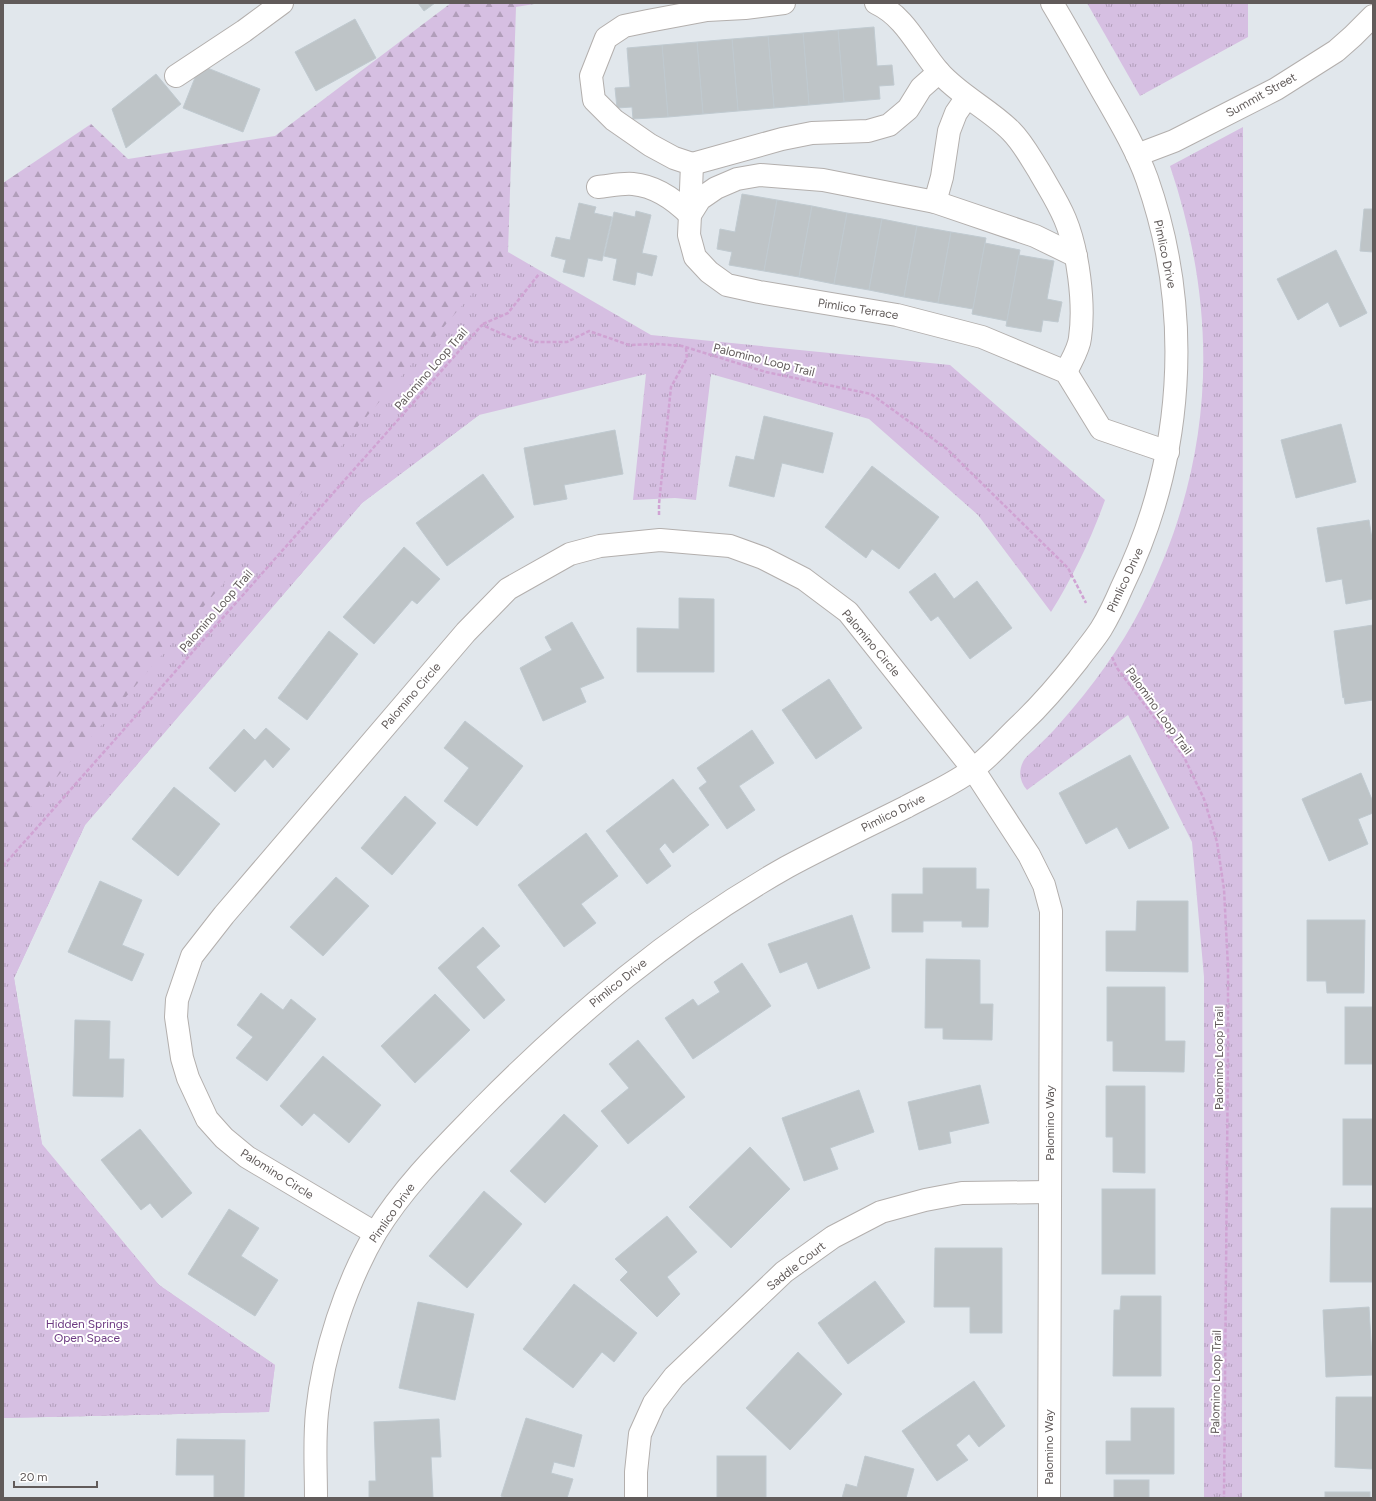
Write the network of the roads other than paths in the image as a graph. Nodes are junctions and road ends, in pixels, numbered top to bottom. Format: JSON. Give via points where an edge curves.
{"nodes":[{"id":1,"x":282,"y":3,"type":"edge"},
{"id":2,"x":784,"y":3,"type":"edge"},
{"id":3,"x":876,"y":3,"type":"edge"},
{"id":4,"x":1052,"y":3,"type":"edge"},
{"id":5,"x":1373,"y":16,"type":"edge"},
{"id":6,"x":939,"y":72,"type":"junction"},
{"id":7,"x":176,"y":76,"type":"dead end"},
{"id":8,"x":967,"y":97,"type":"junction"},
{"id":9,"x":1138,"y":155,"type":"junction"},
{"id":10,"x":692,"y":164,"type":"junction"},
{"id":11,"x":598,"y":186,"type":"dead end"},
{"id":12,"x":935,"y":202,"type":"junction"},
{"id":13,"x":690,"y":215,"type":"junction"},
{"id":14,"x":1076,"y":256,"type":"junction"},
{"id":15,"x":1066,"y":372,"type":"junction"},
{"id":16,"x":1168,"y":452,"type":"junction"},
{"id":17,"x":973,"y":769,"type":"junction"},
{"id":18,"x":1050,"y":1192,"type":"junction"},
{"id":19,"x":375,"y":1233,"type":"junction"},
{"id":20,"x":316,"y":1498,"type":"edge"},
{"id":21,"x":636,"y":1498,"type":"edge"},
{"id":22,"x":1049,"y":1498,"type":"edge"}],
"edges":[{"from":1,"to":7,"type":"street"},
{"from":2,"to":10,"type":"street","via":[[707,10],[648,20],[624,26],[606,38],[591,76],[594,100],[614,120],[650,145]]},
{"from":3,"to":6,"type":"street","via":[[907,27]]},
{"from":4,"to":9,"type":"street","name":"Pimlico Drive"},
{"from":5,"to":9,"type":"street","name":"Summit Street","via":[[1336,51],[1276,88],[1174,141]]},
{"from":6,"to":8,"type":"street"},
{"from":6,"to":10,"type":"street","via":[[921,88],[908,109],[889,125],[868,130],[812,133],[775,140]]},
{"from":8,"to":12,"type":"street","via":[[956,113],[949,131],[942,177]]},
{"from":8,"to":14,"type":"street","via":[[1011,131],[1028,151],[1055,197],[1065,219]]},
{"from":9,"to":16,"type":"street","name":"Pimlico Drive","via":[[1160,226],[1175,314],[1176,381]]},
{"from":10,"to":13,"type":"street","name":"Pimlico Terrace"},
{"from":11,"to":13,"type":"street","via":[[633,184],[651,189],[670,198]]},
{"from":12,"to":13,"type":"street","via":[[822,180],[760,175],[737,179],[716,188],[700,199]]},
{"from":12,"to":14,"type":"street","via":[[1035,236]]},
{"from":13,"to":15,"type":"street","name":"Pimlico Terrace","via":[[689,235],[695,257],[709,272],[727,285],[766,294],[897,315],[982,337]]},
{"from":14,"to":15,"type":"street","via":[[1082,297],[1080,339]]},
{"from":15,"to":16,"type":"street","via":[[1101,429]]},
{"from":16,"to":17,"type":"street","name":"Pimlico Drive","via":[[1160,489],[1140,548],[1100,631],[1041,704]]},
{"from":17,"to":18,"type":"street","name":"Palomino Way","via":[[1029,855],[1044,885],[1051,911]]},
{"from":17,"to":19,"type":"street","name":"Pimlico Drive","via":[[744,892],[663,947],[594,1003],[534,1058],[432,1160]]},
{"from":17,"to":19,"type":"street","name":"Palomino Circle","via":[[848,612],[804,579],[763,558],[730,546],[660,540],[600,546],[570,554],[508,589],[466,632],[224,915],[192,956],[177,1000],[176,1017],[182,1058],[188,1078],[207,1119],[224,1138],[247,1156]]},
{"from":18,"to":21,"type":"street","name":"Saddle Court","via":[[962,1193],[881,1212],[833,1237],[784,1272],[674,1377],[654,1403],[640,1434]]},
{"from":18,"to":22,"type":"street","name":"Palomino Way"},
{"from":19,"to":20,"type":"street","name":"Pimlico Drive","via":[[351,1283],[328,1352],[317,1411]]}]}
